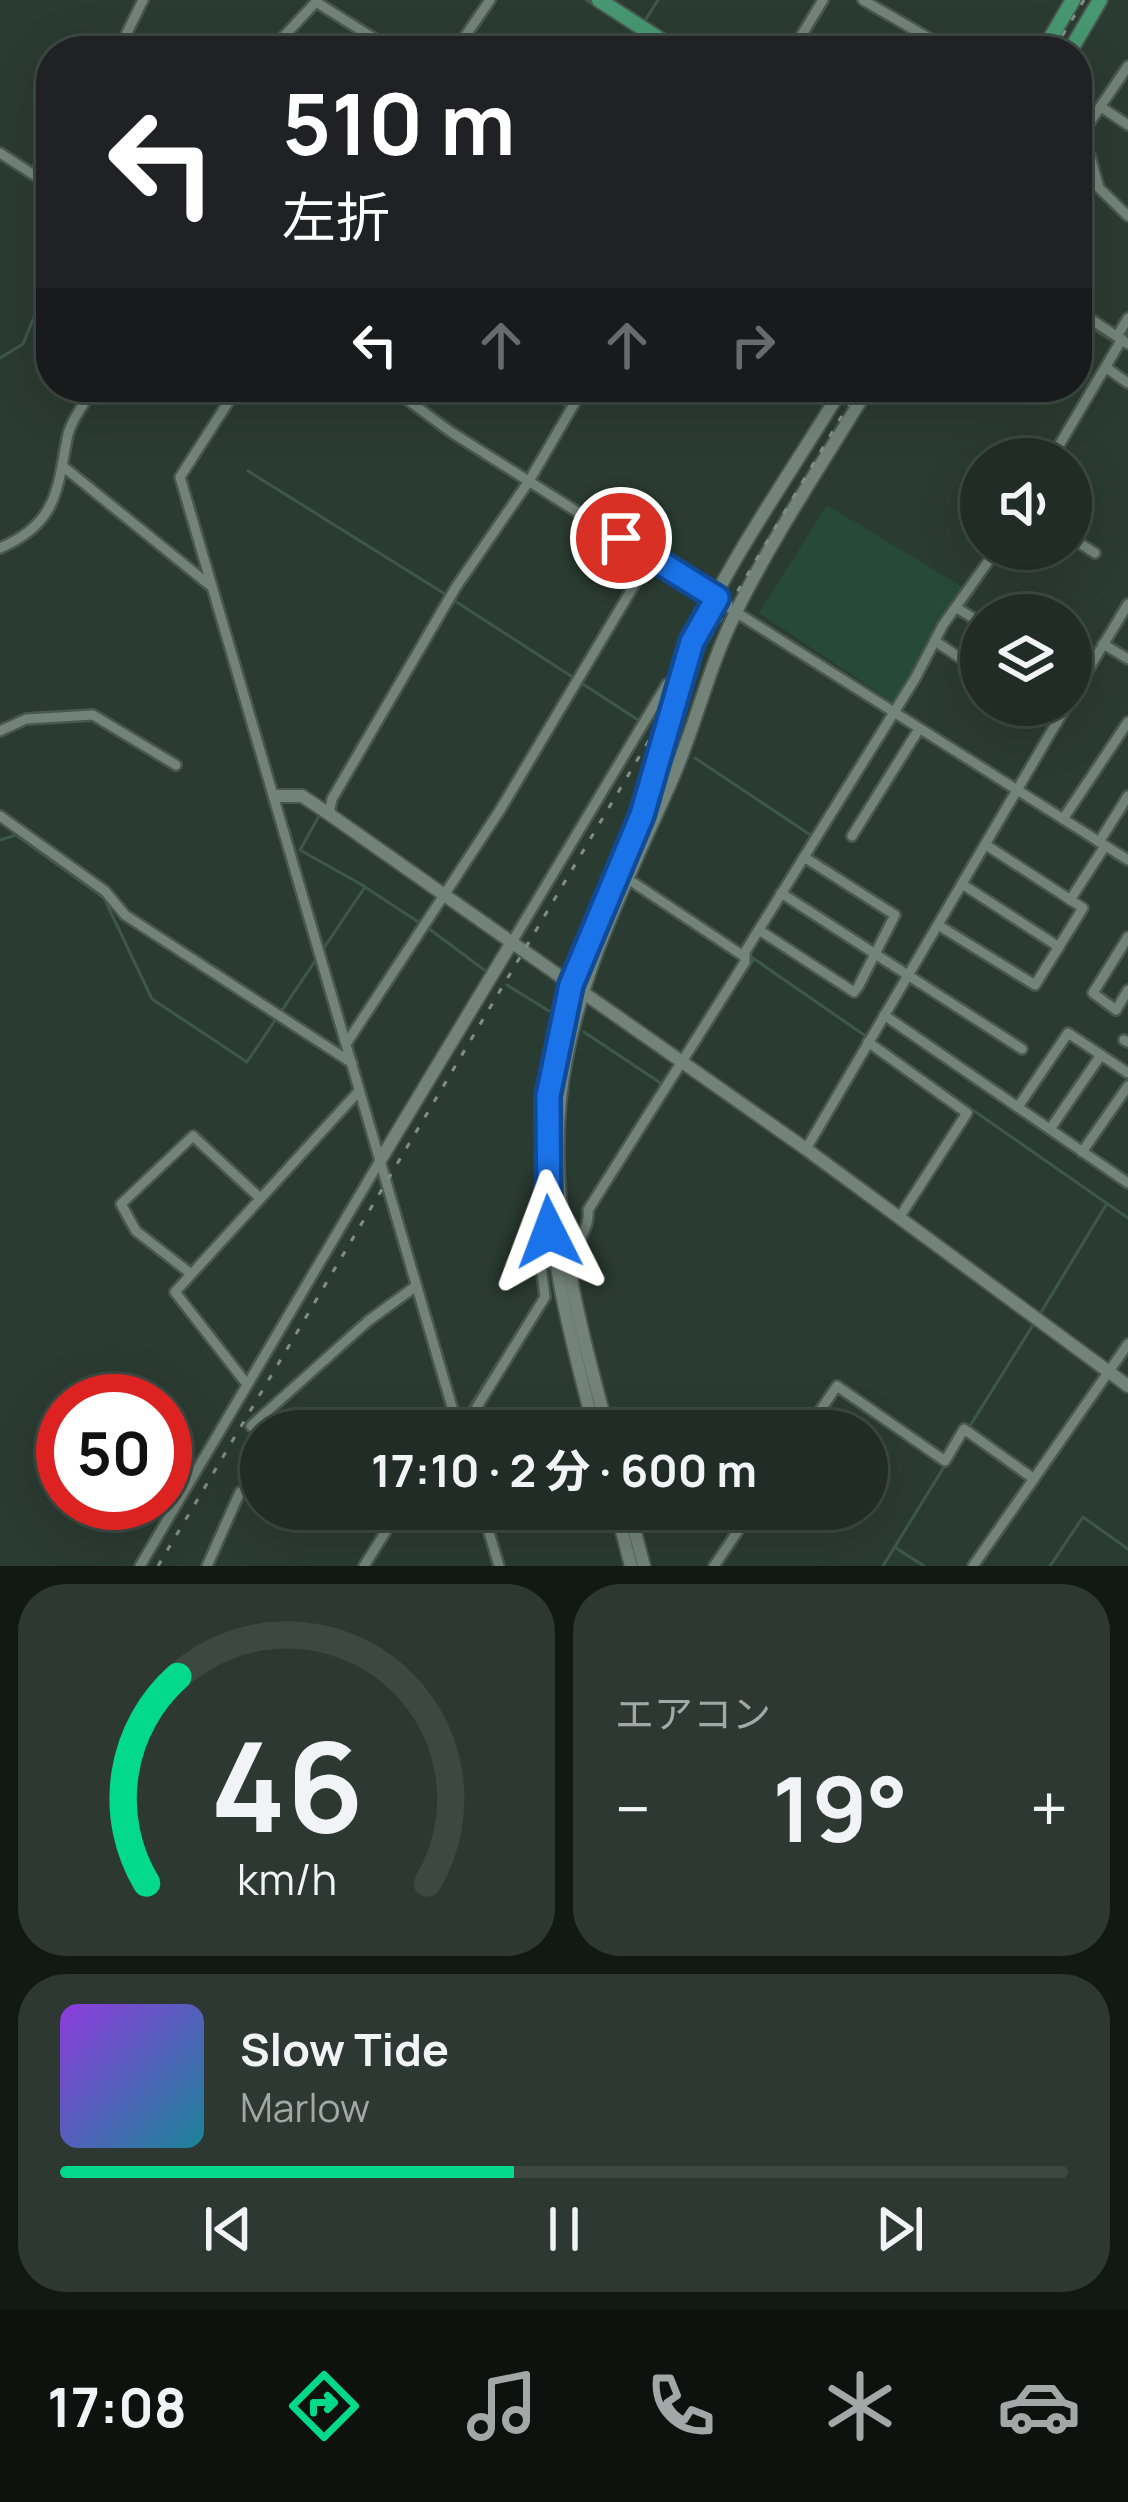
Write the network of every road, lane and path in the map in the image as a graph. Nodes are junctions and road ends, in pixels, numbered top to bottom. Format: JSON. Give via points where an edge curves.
{"nodes":[{"id":1,"x":143,"y":0,"type":"edge"},
{"id":2,"x":490,"y":0,"type":"edge"},
{"id":3,"x":599,"y":0,"type":"edge"},
{"id":4,"x":823,"y":0,"type":"edge"},
{"id":5,"x":863,"y":0,"type":"edge"},
{"id":6,"x":1073,"y":0,"type":"edge"},
{"id":7,"x":1100,"y":0,"type":"edge"},
{"id":8,"x":125,"y":36,"type":"edge"},
{"id":9,"x":284,"y":36,"type":"edge"},
{"id":10,"x":370,"y":36,"type":"edge"},
{"id":11,"x":465,"y":36,"type":"edge"},
{"id":12,"x":655,"y":36,"type":"edge"},
{"id":13,"x":801,"y":36,"type":"edge"},
{"id":14,"x":925,"y":36,"type":"edge"},
{"id":15,"x":1052,"y":36,"type":"edge"},
{"id":16,"x":1079,"y":36,"type":"edge"},
{"id":17,"x":1128,"y":66,"type":"edge"},
{"id":18,"x":1101,"y":107,"type":"junction"},
{"id":19,"x":1092,"y":120,"type":"edge"},
{"id":20,"x":1128,"y":125,"type":"edge"},
{"id":21,"x":0,"y":153,"type":"edge"},
{"id":22,"x":1092,"y":163,"type":"edge"},
{"id":23,"x":35,"y":176,"type":"edge"},
{"id":24,"x":1128,"y":216,"type":"edge"},
{"id":25,"x":1128,"y":318,"type":"edge"},
{"id":26,"x":1092,"y":320,"type":"edge"},
{"id":27,"x":1122,"y":339,"type":"edge"},
{"id":28,"x":1110,"y":370,"type":"junction"},
{"id":29,"x":1128,"y":383,"type":"edge"},
{"id":30,"x":1092,"y":397,"type":"edge"},
{"id":31,"x":85,"y":402,"type":"edge"},
{"id":32,"x":228,"y":402,"type":"edge"},
{"id":33,"x":412,"y":402,"type":"edge"},
{"id":34,"x":575,"y":402,"type":"edge"},
{"id":35,"x":834,"y":402,"type":"edge"},
{"id":36,"x":860,"y":402,"type":"edge"},
{"id":37,"x":1089,"y":402,"type":"edge"},
{"id":38,"x":1065,"y":438,"type":"edge"},
{"id":39,"x":65,"y":468,"type":"junction"},
{"id":40,"x":529,"y":481,"type":"junction"},
{"id":41,"x":0,"y":548,"type":"edge"},
{"id":42,"x":1092,"y":552,"type":"edge"},
{"id":43,"x":1095,"y":554,"type":"dead end"},
{"id":44,"x":651,"y":557,"type":"junction"},
{"id":45,"x":212,"y":587,"type":"junction"},
{"id":46,"x":717,"y":598,"type":"junction"},
{"id":47,"x":1128,"y":604,"type":"edge"},
{"id":48,"x":960,"y":609,"type":"edge"},
{"id":49,"x":736,"y":611,"type":"junction"},
{"id":50,"x":937,"y":642,"type":"junction"},
{"id":51,"x":1103,"y":644,"type":"junction"},
{"id":52,"x":960,"y":658,"type":"edge"},
{"id":53,"x":1128,"y":659,"type":"edge"},
{"id":54,"x":1092,"y":660,"type":"edge"},
{"id":55,"x":678,"y":680,"type":"junction"},
{"id":56,"x":895,"y":714,"type":"junction"},
{"id":57,"x":1128,"y":722,"type":"edge"},
{"id":58,"x":1055,"y":726,"type":"edge"},
{"id":59,"x":919,"y":729,"type":"junction"},
{"id":60,"x":0,"y":731,"type":"edge"},
{"id":61,"x":176,"y":765,"type":"dead end"},
{"id":62,"x":1018,"y":791,"type":"junction"},
{"id":63,"x":276,"y":796,"type":"junction"},
{"id":64,"x":1128,"y":796,"type":"edge"},
{"id":65,"x":329,"y":814,"type":"junction"},
{"id":66,"x":0,"y":816,"type":"edge"},
{"id":67,"x":1063,"y":819,"type":"junction"},
{"id":68,"x":852,"y":836,"type":"dead end"},
{"id":69,"x":1102,"y":844,"type":"junction"},
{"id":70,"x":986,"y":845,"type":"junction"},
{"id":71,"x":806,"y":858,"type":"junction"},
{"id":72,"x":1128,"y":860,"type":"edge"},
{"id":73,"x":634,"y":883,"type":"dead end"},
{"id":74,"x":962,"y":884,"type":"junction"},
{"id":75,"x":446,"y":895,"type":"junction"},
{"id":76,"x":784,"y":895,"type":"junction"},
{"id":77,"x":1070,"y":900,"type":"junction"},
{"id":78,"x":938,"y":925,"type":"junction"},
{"id":79,"x":761,"y":931,"type":"junction"},
{"id":80,"x":1128,"y":937,"type":"edge"},
{"id":81,"x":512,"y":942,"type":"junction"},
{"id":82,"x":1059,"y":947,"type":"junction"},
{"id":83,"x":875,"y":954,"type":"junction"},
{"id":84,"x":745,"y":957,"type":"junction"},
{"id":85,"x":910,"y":976,"type":"junction"},
{"id":86,"x":576,"y":988,"type":"junction"},
{"id":87,"x":1128,"y":990,"type":"edge"},
{"id":88,"x":884,"y":1015,"type":"junction"},
{"id":89,"x":870,"y":1039,"type":"junction"},
{"id":90,"x":346,"y":1044,"type":"junction"},
{"id":91,"x":1022,"y":1049,"type":"dead end"},
{"id":92,"x":1101,"y":1055,"type":"junction"},
{"id":93,"x":352,"y":1063,"type":"junction"},
{"id":94,"x":684,"y":1063,"type":"junction"},
{"id":95,"x":1128,"y":1073,"type":"edge"},
{"id":96,"x":1128,"y":1086,"type":"edge"},
{"id":97,"x":359,"y":1091,"type":"junction"},
{"id":98,"x":1018,"y":1107,"type":"junction"},
{"id":99,"x":1050,"y":1130,"type":"junction"},
{"id":100,"x":806,"y":1149,"type":"junction"},
{"id":101,"x":1082,"y":1152,"type":"junction"},
{"id":102,"x":381,"y":1160,"type":"junction"},
{"id":103,"x":1128,"y":1183,"type":"edge"},
{"id":104,"x":260,"y":1198,"type":"junction"},
{"id":105,"x":899,"y":1218,"type":"junction"},
{"id":106,"x":559,"y":1262,"type":"junction"},
{"id":107,"x":190,"y":1273,"type":"junction"},
{"id":108,"x":416,"y":1286,"type":"junction"},
{"id":109,"x":1128,"y":1344,"type":"edge"},
{"id":110,"x":1108,"y":1372,"type":"junction"},
{"id":111,"x":246,"y":1383,"type":"junction"},
{"id":112,"x":1128,"y":1386,"type":"edge"},
{"id":113,"x":269,"y":1410,"type":"edge"},
{"id":114,"x":452,"y":1410,"type":"edge"},
{"id":115,"x":469,"y":1410,"type":"edge"},
{"id":116,"x":591,"y":1410,"type":"edge"},
{"id":117,"x":602,"y":1410,"type":"edge"},
{"id":118,"x":820,"y":1410,"type":"edge"},
{"id":119,"x":873,"y":1410,"type":"edge"},
{"id":120,"x":888,"y":1421,"type":"edge"},
{"id":121,"x":1034,"y":1479,"type":"junction"},
{"id":122,"x":240,"y":1492,"type":"dead end"},
{"id":123,"x":387,"y":1530,"type":"edge"},
{"id":124,"x":488,"y":1530,"type":"edge"},
{"id":125,"x":622,"y":1530,"type":"edge"},
{"id":126,"x":635,"y":1530,"type":"edge"},
{"id":127,"x":739,"y":1530,"type":"edge"},
{"id":128,"x":140,"y":1566,"type":"edge"},
{"id":129,"x":207,"y":1566,"type":"edge"},
{"id":130,"x":364,"y":1566,"type":"edge"},
{"id":131,"x":499,"y":1566,"type":"edge"},
{"id":132,"x":631,"y":1566,"type":"edge"},
{"id":133,"x":644,"y":1566,"type":"edge"},
{"id":134,"x":715,"y":1566,"type":"edge"},
{"id":135,"x":973,"y":1566,"type":"edge"}],
"edges":[{"from":1,"to":8,"type":"street"},
{"from":2,"to":11,"type":"street"},
{"from":3,"to":12,"type":"main road"},
{"from":4,"to":13,"type":"street"},
{"from":5,"to":14,"type":"street"},
{"from":6,"to":15,"type":"main road"},
{"from":7,"to":16,"type":"main road"},
{"from":9,"to":10,"type":"street","via":[[316,2]]},
{"from":17,"to":18,"type":"street"},
{"from":18,"to":19,"type":"street"},
{"from":18,"to":20,"type":"street"},
{"from":21,"to":23,"type":"street"},
{"from":22,"to":24,"type":"street","via":[[1099,188]]},
{"from":25,"to":27,"type":"street"},
{"from":26,"to":27,"type":"street"},
{"from":27,"to":28,"type":"street"},
{"from":28,"to":29,"type":"street"},
{"from":28,"to":30,"type":"street"},
{"from":31,"to":39,"type":"street","via":[[67,434]]},
{"from":32,"to":45,"type":"street","via":[[180,477]]},
{"from":33,"to":40,"type":"street"},
{"from":34,"to":40,"type":"street"},
{"from":35,"to":46,"type":"main road"},
{"from":36,"to":49,"type":"main road"},
{"from":37,"to":38,"type":"street"},
{"from":39,"to":41,"type":"street","via":[[29,536]]},
{"from":39,"to":45,"type":"street"},
{"from":40,"to":44,"type":"street"},
{"from":40,"to":65,"type":"street","via":[[456,587]]},
{"from":42,"to":43,"type":"street"},
{"from":44,"to":46,"type":"street"},
{"from":44,"to":75,"type":"street"},
{"from":45,"to":63,"type":"street"},
{"from":46,"to":49,"type":"street"},
{"from":46,"to":55,"type":"main road"},
{"from":47,"to":51,"type":"street"},
{"from":48,"to":50,"type":"street"},
{"from":49,"to":56,"type":"street"},
{"from":49,"to":86,"type":"main road","via":[[674,777]]},
{"from":50,"to":52,"type":"street"},
{"from":50,"to":56,"type":"street"},
{"from":51,"to":53,"type":"street"},
{"from":51,"to":54,"type":"street"},
{"from":55,"to":81,"type":"street","via":[[667,684]]},
{"from":55,"to":86,"type":"main road","via":[[642,815]]},
{"from":56,"to":59,"type":"street"},
{"from":56,"to":71,"type":"street"},
{"from":57,"to":67,"type":"street"},
{"from":58,"to":62,"type":"street"},
{"from":59,"to":62,"type":"street"},
{"from":59,"to":68,"type":"street"},
{"from":60,"to":61,"type":"street","via":[[26,719],[93,715]]},
{"from":62,"to":67,"type":"street"},
{"from":62,"to":70,"type":"street"},
{"from":63,"to":65,"type":"main road","via":[[302,796]]},
{"from":63,"to":90,"type":"street"},
{"from":64,"to":69,"type":"street"},
{"from":65,"to":75,"type":"main road"},
{"from":66,"to":93,"type":"street","via":[[105,891],[125,915]]},
{"from":67,"to":69,"type":"street"},
{"from":69,"to":72,"type":"street"},
{"from":69,"to":77,"type":"street"},
{"from":70,"to":74,"type":"street"},
{"from":70,"to":77,"type":"street"},
{"from":71,"to":76,"type":"street"},
{"from":71,"to":83,"type":"street","via":[[896,915]]},
{"from":73,"to":84,"type":"street"},
{"from":74,"to":78,"type":"street"},
{"from":74,"to":82,"type":"street"},
{"from":75,"to":81,"type":"main road"},
{"from":75,"to":90,"type":"street"},
{"from":76,"to":79,"type":"street"},
{"from":76,"to":83,"type":"street"},
{"from":77,"to":82,"type":"street","via":[[1083,908]]},
{"from":78,"to":82,"type":"street","via":[[1035,985]]},
{"from":78,"to":85,"type":"street"},
{"from":79,"to":83,"type":"street","via":[[854,992]]},
{"from":79,"to":84,"type":"street"},
{"from":80,"to":87,"type":"street","via":[[1093,993],[1116,1010]]},
{"from":81,"to":86,"type":"main road"},
{"from":81,"to":102,"type":"main road"},
{"from":83,"to":85,"type":"street"},
{"from":84,"to":94,"type":"street"},
{"from":85,"to":88,"type":"street"},
{"from":85,"to":91,"type":"street"},
{"from":86,"to":94,"type":"main road"},
{"from":86,"to":106,"type":"main road","via":[[560,1100]]},
{"from":88,"to":89,"type":"street"},
{"from":88,"to":98,"type":"street"},
{"from":89,"to":100,"type":"street"},
{"from":89,"to":105,"type":"street","via":[[967,1113]]},
{"from":90,"to":93,"type":"street"},
{"from":92,"to":95,"type":"street"},
{"from":92,"to":98,"type":"street","via":[[1069,1033]]},
{"from":92,"to":99,"type":"street"},
{"from":93,"to":97,"type":"street"},
{"from":94,"to":100,"type":"main road"},
{"from":94,"to":106,"type":"street","via":[[589,1217],[576,1258]]},
{"from":96,"to":101,"type":"street"},
{"from":97,"to":102,"type":"street"},
{"from":97,"to":104,"type":"street"},
{"from":98,"to":99,"type":"street"},
{"from":99,"to":101,"type":"street"},
{"from":100,"to":105,"type":"main road"},
{"from":101,"to":103,"type":"street"},
{"from":102,"to":108,"type":"street"},
{"from":102,"to":111,"type":"street"},
{"from":104,"to":107,"type":"street"},
{"from":104,"to":107,"type":"street","via":[[193,1136],[122,1204],[136,1232]]},
{"from":105,"to":110,"type":"main road"},
{"from":106,"to":115,"type":"street","via":[[541,1267],[545,1297]]},
{"from":106,"to":116,"type":"main road"},
{"from":106,"to":117,"type":"main road"},
{"from":107,"to":111,"type":"street","via":[[175,1292]]},
{"from":108,"to":113,"type":"street"},
{"from":108,"to":114,"type":"street"},
{"from":109,"to":110,"type":"street"},
{"from":110,"to":112,"type":"main road"},
{"from":110,"to":121,"type":"street"},
{"from":111,"to":128,"type":"street"},
{"from":118,"to":119,"type":"street","via":[[837,1385]]},
{"from":120,"to":121,"type":"street","via":[[945,1461],[966,1431]]},
{"from":121,"to":135,"type":"street"},
{"from":122,"to":129,"type":"street"},
{"from":123,"to":130,"type":"street"},
{"from":124,"to":131,"type":"street"},
{"from":125,"to":132,"type":"main road"},
{"from":126,"to":133,"type":"main road"},
{"from":127,"to":134,"type":"street"}]}
